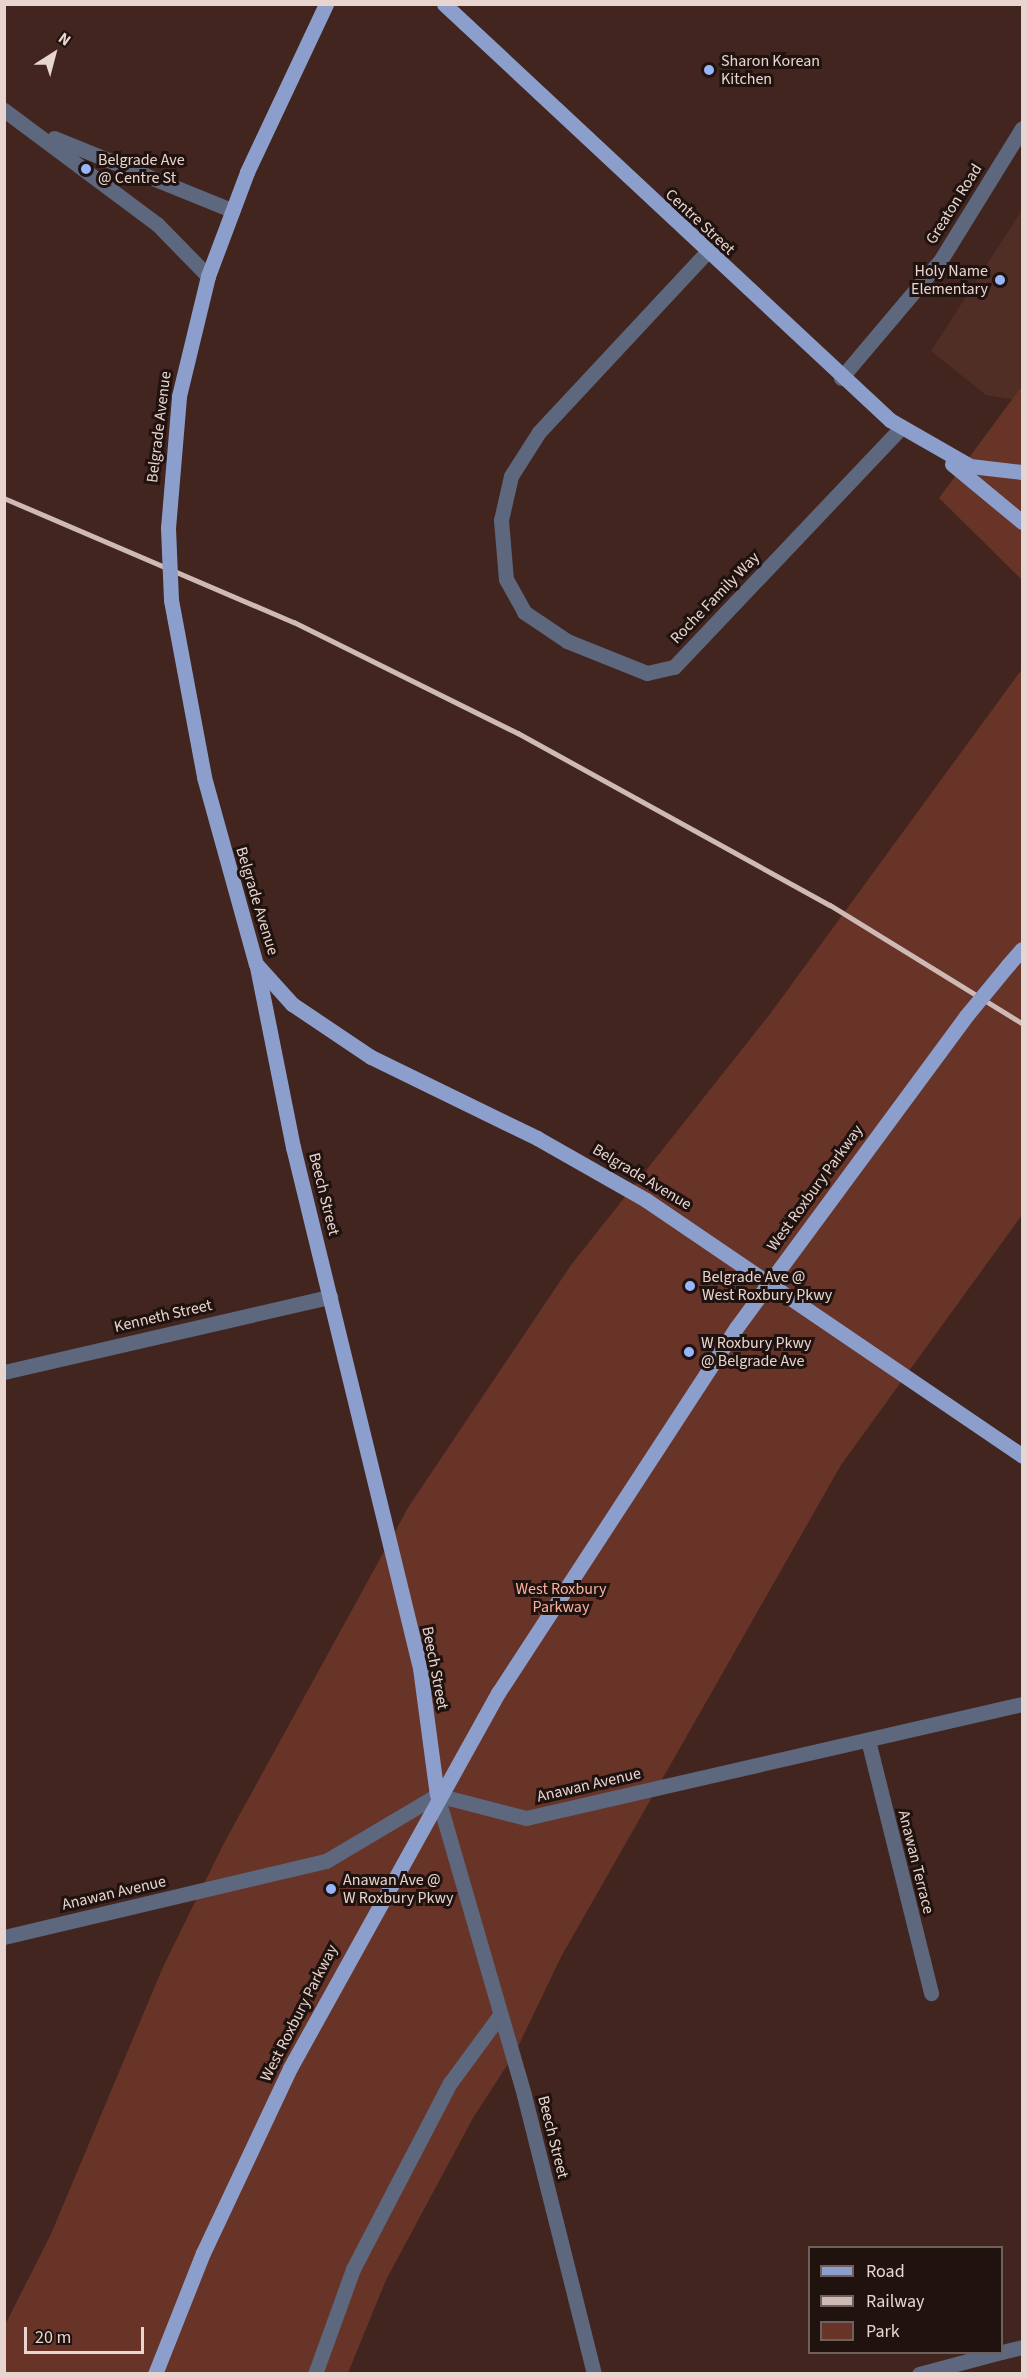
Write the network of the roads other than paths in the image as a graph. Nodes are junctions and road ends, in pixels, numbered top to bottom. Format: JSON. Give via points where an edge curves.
{"nodes":[{"id":1,"x":326,"y":4,"type":"edge"},
{"id":2,"x":444,"y":4,"type":"edge"},
{"id":3,"x":4,"y":110,"type":"edge"},
{"id":4,"x":1023,"y":128,"type":"edge"},
{"id":5,"x":46,"y":135,"type":"junction"},
{"id":6,"x":231,"y":210,"type":"junction"},
{"id":7,"x":706,"y":253,"type":"junction"},
{"id":8,"x":207,"y":276,"type":"junction"},
{"id":9,"x":841,"y":378,"type":"junction"},
{"id":10,"x":901,"y":428,"type":"junction"},
{"id":11,"x":941,"y":454,"type":"junction"},
{"id":12,"x":1023,"y":472,"type":"edge"},
{"id":13,"x":1023,"y":522,"type":"edge"},
{"id":14,"x":1023,"y":949,"type":"edge"},
{"id":15,"x":256,"y":964,"type":"junction"},
{"id":16,"x":770,"y":1281,"type":"junction"},
{"id":17,"x":330,"y":1297,"type":"junction"},
{"id":18,"x":4,"y":1372,"type":"edge"},
{"id":19,"x":1023,"y":1456,"type":"edge"},
{"id":20,"x":1023,"y":1704,"type":"edge"},
{"id":21,"x":868,"y":1740,"type":"junction"},
{"id":22,"x":437,"y":1795,"type":"junction"},
{"id":23,"x":4,"y":1937,"type":"edge"},
{"id":24,"x":931,"y":1993,"type":"dead end"},
{"id":25,"x":500,"y":2015,"type":"junction"},
{"id":26,"x":1023,"y":2347,"type":"edge"},
{"id":27,"x":1003,"y":2352,"type":"edge"},
{"id":28,"x":993,"y":2354,"type":"edge"},
{"id":29,"x":155,"y":2373,"type":"edge"},
{"id":30,"x":315,"y":2373,"type":"edge"},
{"id":31,"x":594,"y":2373,"type":"edge"},
{"id":32,"x":919,"y":2373,"type":"edge"}],
"edges":[{"from":1,"to":6,"type":"main road","name":"Belgrade Avenue"},
{"from":2,"to":7,"type":"main road","name":"Centre Street"},
{"from":3,"to":5,"type":"street"},
{"from":4,"to":9,"type":"street","name":"Greaton Road","via":[[940,261]]},
{"from":5,"to":6,"type":"street"},
{"from":5,"to":8,"type":"street","via":[[157,224]]},
{"from":6,"to":8,"type":"main road","name":"Belgrade Avenue"},
{"from":7,"to":9,"type":"main road","name":"Centre Street"},
{"from":7,"to":10,"type":"street","name":"Roche Family Way","via":[[539,432],[511,476],[501,520],[506,579],[524,612],[567,641],[647,673],[674,667]]},
{"from":8,"to":15,"type":"main road","name":"Belgrade Avenue","bridge":true,"via":[[179,396],[168,528],[171,600],[199,756]]},
{"from":9,"to":10,"type":"main road","name":"Centre Street"},
{"from":10,"to":11,"type":"main road","name":"Centre Street"},
{"from":11,"to":12,"type":"main road","name":"Centre Street","via":[[970,466]]},
{"from":11,"to":13,"type":"main road","name":"Centre Street"},
{"from":14,"to":16,"type":"main road","name":"West Roxbury Parkway","bridge":true,"via":[[966,1016]]},
{"from":15,"to":16,"type":"main road","name":"Belgrade Avenue","via":[[292,1004],[341,1041],[594,1168]]},
{"from":15,"to":17,"type":"main road","name":"Beech Street"},
{"from":16,"to":19,"type":"main road","name":"Belgrade Avenue"},
{"from":16,"to":22,"type":"main road","name":"West Roxbury Parkway","via":[[586,1552]]},
{"from":17,"to":18,"type":"street","name":"Kenneth Street"},
{"from":17,"to":22,"type":"main road","name":"Beech Street","via":[[420,1668]]},
{"from":20,"to":21,"type":"street","name":"Anawan Avenue"},
{"from":21,"to":22,"type":"street","name":"Anawan Avenue","via":[[526,1818]]},
{"from":21,"to":24,"type":"street","name":"Anawan Terrace"},
{"from":22,"to":23,"type":"street","name":"Anawan Avenue","via":[[326,1861]]},
{"from":22,"to":25,"type":"street","name":"Beech Street"},
{"from":22,"to":29,"type":"main road","name":"West Roxbury Parkway","via":[[265,2118]]},
{"from":25,"to":30,"type":"street","via":[[450,2083],[369,2238]]},
{"from":25,"to":31,"type":"street","name":"Beech Street"},
{"from":26,"to":27,"type":"street"},
{"from":28,"to":32,"type":"street"}]}
